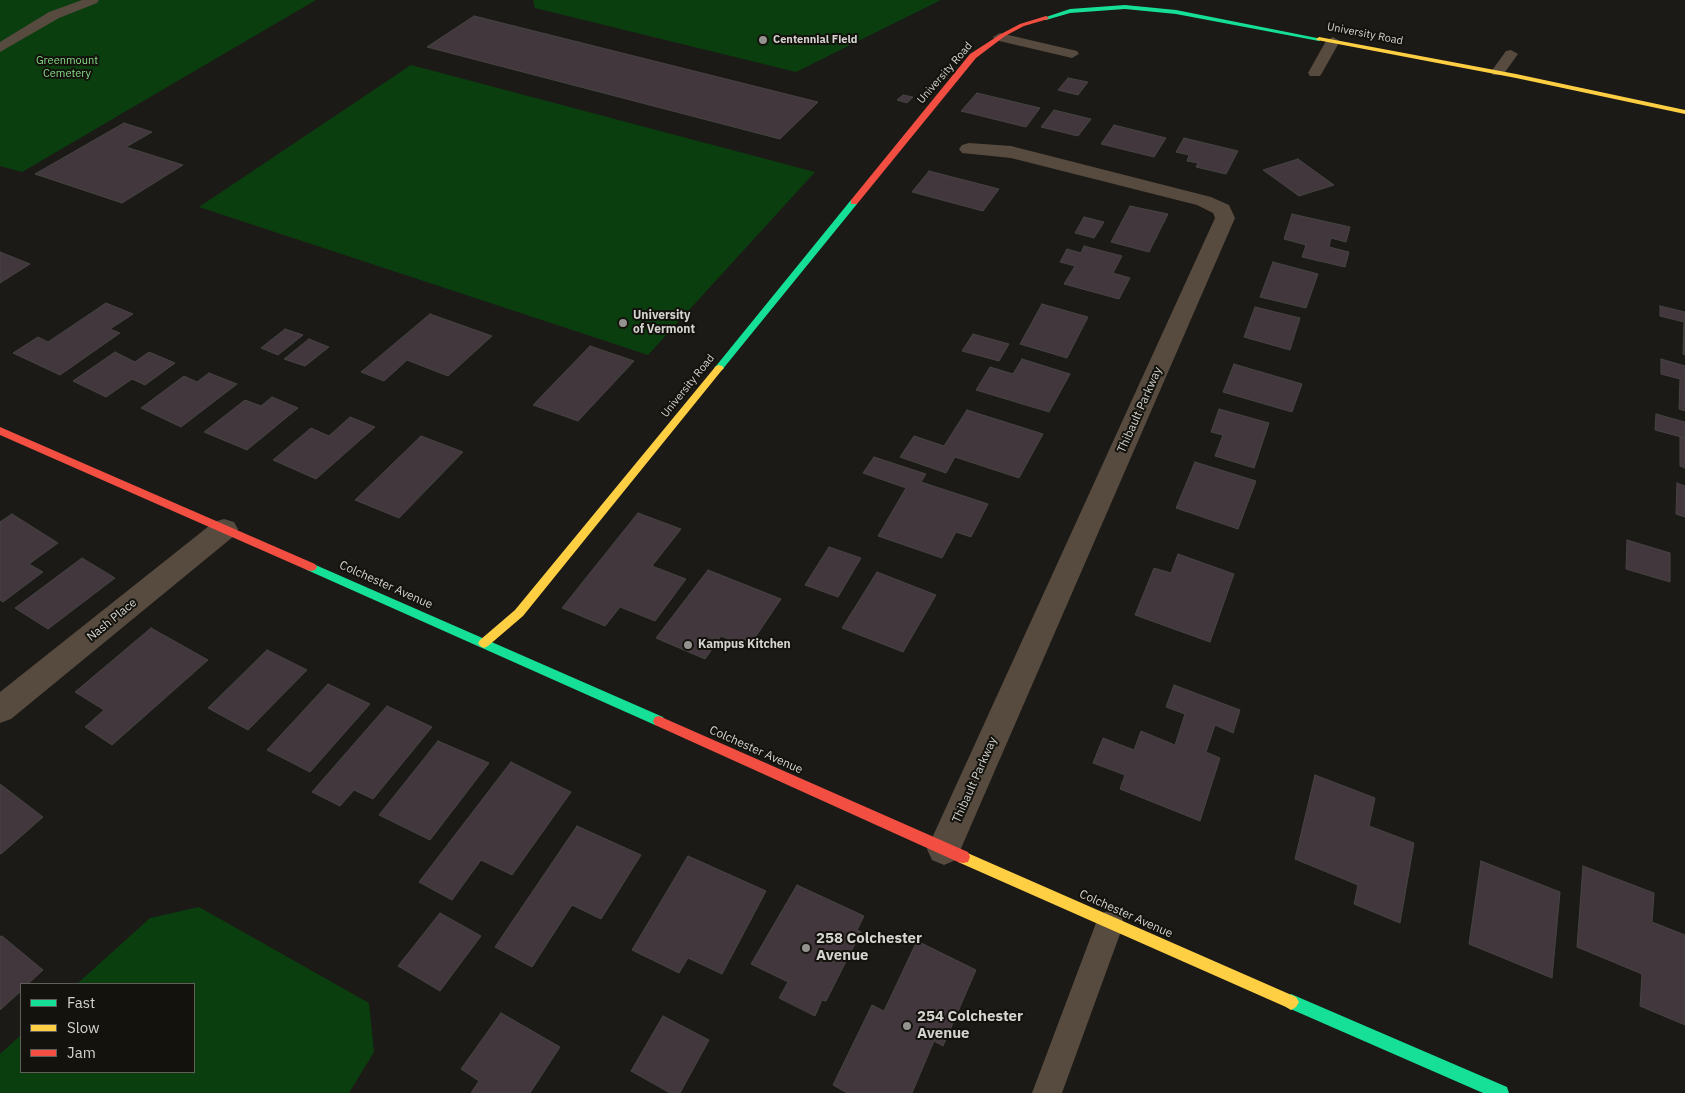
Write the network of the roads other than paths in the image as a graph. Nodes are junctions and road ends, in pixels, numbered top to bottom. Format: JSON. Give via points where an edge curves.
{"nodes":[{"id":1,"x":93,"y":0,"type":"edge"},
{"id":2,"x":1000,"y":37,"type":"junction"},
{"id":3,"x":1333,"y":41,"type":"junction"},
{"id":4,"x":0,"y":48,"type":"edge"},
{"id":5,"x":1072,"y":54,"type":"dead end"},
{"id":6,"x":1511,"y":54,"type":"dead end"},
{"id":7,"x":1498,"y":72,"type":"junction"},
{"id":8,"x":1315,"y":73,"type":"dead end"},
{"id":9,"x":1685,"y":112,"type":"edge"},
{"id":10,"x":969,"y":149,"type":"dead end"},
{"id":11,"x":0,"y":431,"type":"edge"},
{"id":12,"x":224,"y":529,"type":"junction"},
{"id":13,"x":484,"y":643,"type":"junction"},
{"id":14,"x":0,"y":710,"type":"edge"},
{"id":15,"x":944,"y":849,"type":"junction"},
{"id":16,"x":1110,"y":923,"type":"junction"},
{"id":17,"x":1047,"y":1093,"type":"edge"},
{"id":18,"x":1501,"y":1093,"type":"edge"}],
"edges":[{"from":1,"to":4,"type":"lane","via":[[54,15]]},
{"from":2,"to":3,"type":"street","name":"University Road","via":[[1022,25],[1070,11],[1125,7],[1176,12]]},
{"from":2,"to":5,"type":"lane"},
{"from":2,"to":13,"type":"street","name":"University Road","via":[[973,56],[519,613]]},
{"from":3,"to":7,"type":"street","name":"University Road"},
{"from":3,"to":8,"type":"lane"},
{"from":6,"to":7,"type":"lane"},
{"from":7,"to":9,"type":"street","name":"University Road"},
{"from":10,"to":15,"type":"street","name":"Thibault Parkway","via":[[1011,152],[1204,201],[1222,210],[1225,218]]},
{"from":11,"to":12,"type":"street","name":"Colchester Avenue"},
{"from":12,"to":13,"type":"street","name":"Colchester Avenue"},
{"from":12,"to":14,"type":"street","name":"Nash Place"},
{"from":13,"to":15,"type":"street","name":"Colchester Avenue"},
{"from":15,"to":16,"type":"street","name":"Colchester Avenue"},
{"from":16,"to":17,"type":"lane"},
{"from":16,"to":18,"type":"street","name":"Colchester Avenue"}]}
